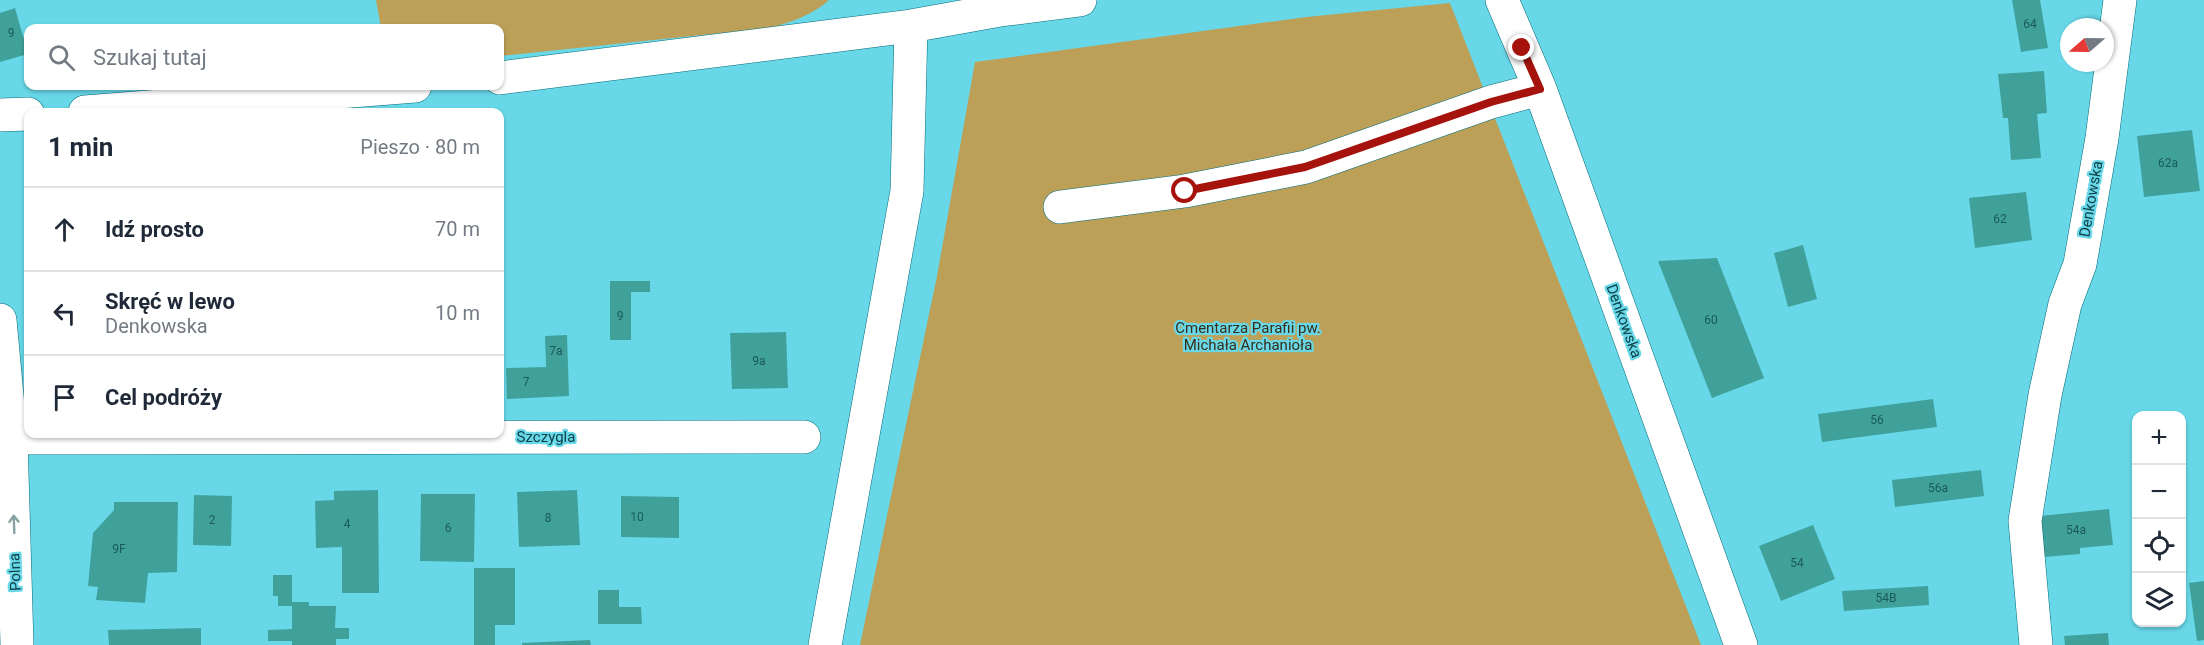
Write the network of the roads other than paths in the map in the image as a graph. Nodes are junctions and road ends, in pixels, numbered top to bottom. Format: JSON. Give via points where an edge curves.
{"nodes":[{"id":1,"x":1080,"y":0,"type":"edge"},
{"id":2,"x":1502,"y":0,"type":"edge"},
{"id":3,"x":2120,"y":0,"type":"edge"},
{"id":4,"x":911,"y":26,"type":"junction"},
{"id":5,"x":504,"y":77,"type":"edge"},
{"id":6,"x":1540,"y":89,"type":"junction"},
{"id":7,"x":364,"y":90,"type":"edge"},
{"id":8,"x":136,"y":108,"type":"edge"},
{"id":9,"x":24,"y":114,"type":"edge"},
{"id":10,"x":0,"y":115,"type":"edge"},
{"id":11,"x":1060,"y":207,"type":"dead end"},
{"id":12,"x":0,"y":320,"type":"edge"},
{"id":13,"x":504,"y":437,"type":"edge"},
{"id":14,"x":804,"y":437,"type":"dead end"},
{"id":15,"x":5,"y":438,"type":"edge"},
{"id":16,"x":24,"y":438,"type":"edge"},
{"id":17,"x":17,"y":645,"type":"edge"},
{"id":18,"x":825,"y":645,"type":"edge"},
{"id":19,"x":1741,"y":645,"type":"edge"},
{"id":20,"x":2036,"y":645,"type":"edge"}],
"edges":[{"from":1,"to":4,"type":"street"},
{"from":2,"to":6,"type":"street","name":"Denkowska"},
{"from":3,"to":20,"type":"street","name":"Denkowska","via":[[2080,264],[2065,304],[2045,395],[2025,521]]},
{"from":4,"to":5,"type":"street"},
{"from":4,"to":18,"type":"street","via":[[907,190]]},
{"from":6,"to":11,"type":"street","via":[[1491,102],[1305,167],[1185,191]]},
{"from":6,"to":19,"type":"street","name":"Denkowska"},
{"from":7,"to":8,"type":"street"},
{"from":9,"to":10,"type":"street"},
{"from":12,"to":15,"type":"street","name":"Polna"},
{"from":13,"to":14,"type":"street","name":"Szczygla"},
{"from":15,"to":16,"type":"street","name":"Szczygla"},
{"from":17,"to":15,"type":"street","name":"Polna","one_way":true}]}
